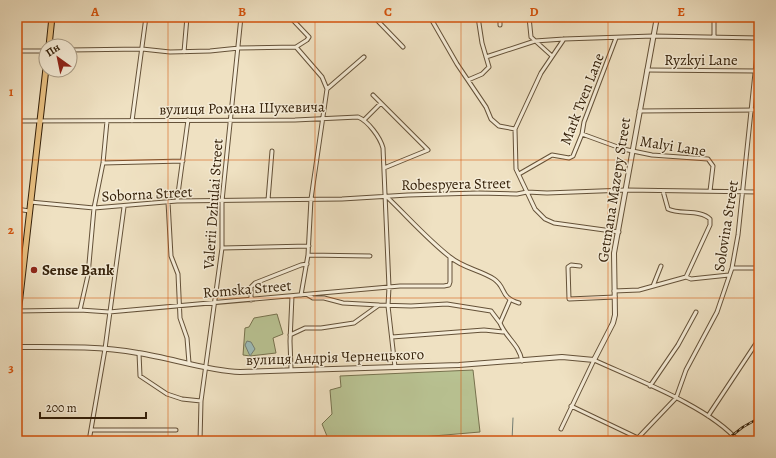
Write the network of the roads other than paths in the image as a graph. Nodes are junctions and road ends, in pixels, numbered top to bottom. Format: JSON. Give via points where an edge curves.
{"nodes":[{"id":1,"x":52,"y":17,"type":"edge"},
{"id":2,"x":146,"y":17,"type":"edge"},
{"id":3,"x":187,"y":17,"type":"edge"},
{"id":4,"x":242,"y":17,"type":"edge"},
{"id":5,"x":290,"y":17,"type":"edge"},
{"id":6,"x":374,"y":17,"type":"edge"},
{"id":7,"x":430,"y":17,"type":"edge"},
{"id":8,"x":478,"y":17,"type":"edge"},
{"id":9,"x":500,"y":17,"type":"edge"},
{"id":10,"x":529,"y":17,"type":"edge"},
{"id":11,"x":657,"y":17,"type":"edge"},
{"id":12,"x":714,"y":17,"type":"edge"},
{"id":13,"x":500,"y":25,"type":"dead end"},
{"id":14,"x":653,"y":36,"type":"junction"},
{"id":15,"x":714,"y":37,"type":"junction"},
{"id":16,"x":759,"y":37,"type":"edge"},
{"id":17,"x":50,"y":38,"type":"edge"},
{"id":18,"x":564,"y":38,"type":"junction"},
{"id":19,"x":616,"y":38,"type":"junction"},
{"id":20,"x":535,"y":41,"type":"junction"},
{"id":21,"x":296,"y":47,"type":"junction"},
{"id":22,"x":403,"y":47,"type":"dead end"},
{"id":23,"x":239,"y":48,"type":"junction"},
{"id":24,"x":142,"y":49,"type":"junction"},
{"id":25,"x":78,"y":50,"type":"edge"},
{"id":26,"x":17,"y":51,"type":"edge"},
{"id":27,"x":38,"y":51,"type":"edge"},
{"id":28,"x":184,"y":52,"type":"junction"},
{"id":29,"x":552,"y":56,"type":"junction"},
{"id":30,"x":364,"y":57,"type":"dead end"},
{"id":31,"x":486,"y":57,"type":"junction"},
{"id":32,"x":647,"y":70,"type":"junction"},
{"id":33,"x":755,"y":71,"type":"junction"},
{"id":34,"x":45,"y":78,"type":"edge"},
{"id":35,"x":468,"y":80,"type":"junction"},
{"id":36,"x":327,"y":89,"type":"junction"},
{"id":37,"x":373,"y":95,"type":"dead end"},
{"id":38,"x":381,"y":103,"type":"junction"},
{"id":39,"x":752,"y":109,"type":"junction"},
{"id":40,"x":759,"y":110,"type":"edge"},
{"id":41,"x":639,"y":111,"type":"junction"},
{"id":42,"x":323,"y":118,"type":"junction"},
{"id":43,"x":188,"y":120,"type":"junction"},
{"id":44,"x":231,"y":120,"type":"junction"},
{"id":45,"x":364,"y":120,"type":"junction"},
{"id":46,"x":40,"y":121,"type":"junction"},
{"id":47,"x":106,"y":121,"type":"junction"},
{"id":48,"x":132,"y":121,"type":"junction"},
{"id":49,"x":17,"y":122,"type":"edge"},
{"id":50,"x":515,"y":129,"type":"junction"},
{"id":51,"x":582,"y":134,"type":"junction"},
{"id":52,"x":632,"y":150,"type":"junction"},
{"id":53,"x":272,"y":151,"type":"dead end"},
{"id":54,"x":182,"y":161,"type":"junction"},
{"id":55,"x":103,"y":163,"type":"junction"},
{"id":56,"x":384,"y":168,"type":"junction"},
{"id":57,"x":519,"y":174,"type":"junction"},
{"id":58,"x":626,"y":190,"type":"junction"},
{"id":59,"x":663,"y":191,"type":"junction"},
{"id":60,"x":710,"y":191,"type":"junction"},
{"id":61,"x":743,"y":191,"type":"junction"},
{"id":62,"x":527,"y":192,"type":"junction"},
{"id":63,"x":759,"y":192,"type":"edge"},
{"id":64,"x":386,"y":196,"type":"junction"},
{"id":65,"x":312,"y":199,"type":"junction"},
{"id":66,"x":268,"y":200,"type":"junction"},
{"id":67,"x":177,"y":201,"type":"junction"},
{"id":68,"x":222,"y":201,"type":"junction"},
{"id":69,"x":30,"y":202,"type":"junction"},
{"id":70,"x":168,"y":202,"type":"junction"},
{"id":71,"x":124,"y":207,"type":"junction"},
{"id":72,"x":94,"y":208,"type":"junction"},
{"id":73,"x":17,"y":210,"type":"edge"},
{"id":74,"x":29,"y":211,"type":"junction"},
{"id":75,"x":619,"y":232,"type":"junction"},
{"id":76,"x":309,"y":246,"type":"junction"},
{"id":77,"x":222,"y":248,"type":"junction"},
{"id":78,"x":308,"y":255,"type":"junction"},
{"id":79,"x":370,"y":256,"type":"dead end"},
{"id":80,"x":450,"y":257,"type":"junction"},
{"id":81,"x":307,"y":264,"type":"junction"},
{"id":82,"x":580,"y":266,"type":"dead end"},
{"id":83,"x":660,"y":266,"type":"dead end"},
{"id":84,"x":732,"y":268,"type":"junction"},
{"id":85,"x":759,"y":268,"type":"edge"},
{"id":86,"x":729,"y":275,"type":"junction"},
{"id":87,"x":686,"y":277,"type":"junction"},
{"id":88,"x":653,"y":286,"type":"junction"},
{"id":89,"x":389,"y":287,"type":"junction"},
{"id":90,"x":614,"y":291,"type":"junction"},
{"id":91,"x":307,"y":294,"type":"junction"},
{"id":92,"x":301,"y":295,"type":"junction"},
{"id":93,"x":292,"y":296,"type":"junction"},
{"id":94,"x":615,"y":297,"type":"junction"},
{"id":95,"x":251,"y":300,"type":"junction"},
{"id":96,"x":510,"y":300,"type":"junction"},
{"id":97,"x":18,"y":302,"type":"edge"},
{"id":98,"x":519,"y":302,"type":"dead end"},
{"id":99,"x":215,"y":303,"type":"junction"},
{"id":100,"x":379,"y":305,"type":"junction"},
{"id":101,"x":180,"y":306,"type":"junction"},
{"id":102,"x":388,"y":306,"type":"junction"},
{"id":103,"x":80,"y":310,"type":"junction"},
{"id":104,"x":18,"y":311,"type":"junction"},
{"id":105,"x":108,"y":312,"type":"junction"},
{"id":106,"x":696,"y":312,"type":"dead end"},
{"id":107,"x":17,"y":323,"type":"edge"},
{"id":108,"x":500,"y":323,"type":"junction"},
{"id":109,"x":503,"y":332,"type":"junction"},
{"id":110,"x":290,"y":335,"type":"junction"},
{"id":111,"x":392,"y":337,"type":"junction"},
{"id":112,"x":759,"y":339,"type":"edge"},
{"id":113,"x":17,"y":347,"type":"edge"},
{"id":114,"x":105,"y":349,"type":"junction"},
{"id":115,"x":139,"y":353,"type":"junction"},
{"id":116,"x":594,"y":360,"type":"junction"},
{"id":117,"x":522,"y":361,"type":"junction"},
{"id":118,"x":189,"y":363,"type":"junction"},
{"id":119,"x":206,"y":367,"type":"junction"},
{"id":120,"x":395,"y":367,"type":"junction"},
{"id":121,"x":291,"y":369,"type":"junction"},
{"id":122,"x":650,"y":386,"type":"junction"},
{"id":123,"x":676,"y":398,"type":"junction"},
{"id":124,"x":201,"y":401,"type":"junction"},
{"id":125,"x":571,"y":406,"type":"junction"},
{"id":126,"x":708,"y":416,"type":"junction"},
{"id":127,"x":561,"y":429,"type":"dead end"},
{"id":128,"x":91,"y":430,"type":"junction"},
{"id":129,"x":176,"y":430,"type":"dead end"},
{"id":130,"x":759,"y":438,"type":"edge"},
{"id":131,"x":637,"y":440,"type":"edge"},
{"id":132,"x":89,"y":441,"type":"edge"},
{"id":133,"x":200,"y":441,"type":"edge"},
{"id":134,"x":738,"y":441,"type":"edge"},
{"id":135,"x":751,"y":441,"type":"edge"}],
"edges":[{"from":1,"to":17,"type":"main road"},
{"from":2,"to":24,"type":"street"},
{"from":3,"to":28,"type":"street"},
{"from":4,"to":23,"type":"street","name":"Valerii Dzhulai Street"},
{"from":5,"to":21,"type":"street","via":[[309,37]]},
{"from":6,"to":22,"type":"street"},
{"from":7,"to":35,"type":"street"},
{"from":8,"to":31,"type":"street"},
{"from":9,"to":13,"type":"street"},
{"from":10,"to":20,"type":"street","via":[[530,34]]},
{"from":11,"to":14,"type":"street","name":"Getmana Mazepy Street"},
{"from":12,"to":15,"type":"street"},
{"from":14,"to":15,"type":"street"},
{"from":14,"to":19,"type":"street"},
{"from":14,"to":32,"type":"street","name":"Getmana Mazepy Street"},
{"from":15,"to":16,"type":"street"},
{"from":16,"to":33,"type":"street","name":"Solovina Street"},
{"from":18,"to":19,"type":"street"},
{"from":18,"to":20,"type":"street"},
{"from":18,"to":29,"type":"street"},
{"from":19,"to":51,"type":"street","name":"Mark Tven Lane","via":[[584,122]]},
{"from":20,"to":29,"type":"street"},
{"from":20,"to":31,"type":"street"},
{"from":21,"to":23,"type":"street"},
{"from":21,"to":36,"type":"street","via":[[322,77]]},
{"from":23,"to":28,"type":"street"},
{"from":23,"to":44,"type":"street","name":"Valerii Dzhulai Street"},
{"from":24,"to":25,"type":"street"},
{"from":24,"to":28,"type":"street"},
{"from":24,"to":48,"type":"street"},
{"from":26,"to":27,"type":"street"},
{"from":29,"to":50,"type":"street"},
{"from":30,"to":36,"type":"street"},
{"from":31,"to":35,"type":"street","via":[[488,70]]},
{"from":32,"to":33,"type":"street","name":"Ryzkyi Lane"},
{"from":32,"to":41,"type":"street","name":"Getmana Mazepy Street"},
{"from":33,"to":39,"type":"street","name":"Solovina Street"},
{"from":34,"to":46,"type":"main road"},
{"from":35,"to":50,"type":"street","via":[[491,119],[499,126]]},
{"from":36,"to":42,"type":"street"},
{"from":37,"to":38,"type":"street"},
{"from":38,"to":45,"type":"street"},
{"from":38,"to":56,"type":"street","via":[[428,150]]},
{"from":39,"to":40,"type":"street"},
{"from":39,"to":41,"type":"street"},
{"from":39,"to":61,"type":"street","name":"Solovina Street"},
{"from":41,"to":52,"type":"street","name":"Getmana Mazepy Street"},
{"from":42,"to":44,"type":"street","name":"вулиця Романа Шухевича"},
{"from":42,"to":45,"type":"street","name":"вулиця Романа Шухевича","via":[[358,117]]},
{"from":42,"to":65,"type":"street"},
{"from":43,"to":44,"type":"street","name":"вулиця Романа Шухевича"},
{"from":43,"to":48,"type":"street","name":"вулиця Романа Шухевича"},
{"from":43,"to":54,"type":"street"},
{"from":44,"to":68,"type":"street","name":"Valerii Dzhulai Street"},
{"from":45,"to":56,"type":"street","via":[[382,143]]},
{"from":46,"to":47,"type":"street","name":"вулиця Романа Шухевича"},
{"from":46,"to":49,"type":"street","name":"вулиця Романа Шухевича"},
{"from":46,"to":69,"type":"main road"},
{"from":47,"to":48,"type":"street","name":"вулиця Романа Шухевича"},
{"from":47,"to":55,"type":"street"},
{"from":50,"to":57,"type":"street","via":[[514,162]]},
{"from":51,"to":52,"type":"street","name":"Malyi Lane"},
{"from":51,"to":57,"type":"street","name":"Mark Tven Lane","via":[[572,157],[552,155]]},
{"from":52,"to":58,"type":"street","name":"Getmana Mazepy Street"},
{"from":52,"to":60,"type":"street","name":"Malyi Lane","via":[[652,155],[708,159],[713,166]]},
{"from":53,"to":66,"type":"street"},
{"from":54,"to":55,"type":"street"},
{"from":54,"to":67,"type":"street"},
{"from":55,"to":72,"type":"street"},
{"from":56,"to":64,"type":"street"},
{"from":57,"to":62,"type":"street"},
{"from":58,"to":59,"type":"street","name":"Robespyera Street"},
{"from":58,"to":62,"type":"street","name":"Robespyera Street"},
{"from":58,"to":75,"type":"street","name":"Getmana Mazepy Street"},
{"from":59,"to":60,"type":"street","name":"Robespyera Street"},
{"from":59,"to":87,"type":"street","via":[[668,209],[699,214],[710,219],[710,225]]},
{"from":60,"to":61,"type":"street","name":"Robespyera Street"},
{"from":61,"to":63,"type":"street","name":"Robespyera Street"},
{"from":61,"to":84,"type":"street","name":"Solovina Street"},
{"from":62,"to":64,"type":"street","name":"Robespyera Street"},
{"from":62,"to":75,"type":"street","via":[[535,209],[544,219],[554,223]]},
{"from":64,"to":65,"type":"street","name":"Soborna Street"},
{"from":64,"to":80,"type":"street"},
{"from":64,"to":89,"type":"street"},
{"from":65,"to":66,"type":"street","name":"Soborna Street"},
{"from":65,"to":76,"type":"street"},
{"from":66,"to":68,"type":"street","name":"Soborna Street"},
{"from":67,"to":68,"type":"street","name":"Soborna Street"},
{"from":67,"to":70,"type":"street","name":"Soborna Street"},
{"from":68,"to":77,"type":"street","name":"Valerii Dzhulai Street"},
{"from":69,"to":72,"type":"street","name":"Soborna Street"},
{"from":69,"to":74,"type":"main road"},
{"from":70,"to":71,"type":"street","name":"Soborna Street"},
{"from":70,"to":101,"type":"street","via":[[171,256],[178,274]]},
{"from":71,"to":72,"type":"street","name":"Soborna Street"},
{"from":71,"to":105,"type":"street"},
{"from":72,"to":103,"type":"street","via":[[88,275]]},
{"from":73,"to":74,"type":"street"},
{"from":74,"to":97,"type":"main road"},
{"from":75,"to":90,"type":"street","name":"Getmana Mazepy Street","via":[[614,253]]},
{"from":76,"to":77,"type":"street"},
{"from":76,"to":78,"type":"street"},
{"from":77,"to":99,"type":"street","name":"Valerii Dzhulai Street"},
{"from":78,"to":79,"type":"street"},
{"from":78,"to":81,"type":"street"},
{"from":80,"to":89,"type":"street","name":"Romska Street","via":[[449,285]]},
{"from":80,"to":96,"type":"street","via":[[494,279]]},
{"from":81,"to":92,"type":"street"},
{"from":81,"to":95,"type":"street","via":[[255,283],[251,286]]},
{"from":82,"to":94,"type":"street","via":[[568,267],[569,299]]},
{"from":83,"to":88,"type":"street"},
{"from":84,"to":85,"type":"street"},
{"from":84,"to":86,"type":"street","name":"Solovina Street"},
{"from":86,"to":87,"type":"street","via":[[691,279]]},
{"from":86,"to":123,"type":"street","name":"Solovina Street","via":[[717,312],[686,370]]},
{"from":87,"to":88,"type":"street"},
{"from":88,"to":90,"type":"street","via":[[639,290]]},
{"from":89,"to":91,"type":"street","name":"Romska Street"},
{"from":89,"to":102,"type":"street"},
{"from":90,"to":94,"type":"street","name":"Getmana Mazepy Street"},
{"from":91,"to":92,"type":"street","name":"Romska Street"},
{"from":91,"to":100,"type":"street","via":[[313,298],[343,303]]},
{"from":92,"to":93,"type":"street","name":"Romska Street"},
{"from":93,"to":95,"type":"street","name":"Romska Street"},
{"from":93,"to":110,"type":"street"},
{"from":94,"to":116,"type":"street","name":"Getmana Mazepy Street","via":[[615,315]]},
{"from":95,"to":99,"type":"street","name":"Romska Street"},
{"from":96,"to":98,"type":"street"},
{"from":96,"to":108,"type":"street"},
{"from":97,"to":104,"type":"main road"},
{"from":99,"to":101,"type":"street","name":"Romska Street"},
{"from":99,"to":119,"type":"street","name":"Valerii Dzhulai Street"},
{"from":100,"to":102,"type":"street"},
{"from":100,"to":110,"type":"street","via":[[354,323],[304,328]]},
{"from":101,"to":105,"type":"street","name":"Romska Street"},
{"from":101,"to":118,"type":"street"},
{"from":102,"to":108,"type":"street","via":[[456,305],[491,311]]},
{"from":102,"to":111,"type":"street"},
{"from":103,"to":104,"type":"street","name":"Romska Street"},
{"from":103,"to":105,"type":"street","name":"Romska Street"},
{"from":104,"to":107,"type":"main road"},
{"from":105,"to":114,"type":"street"},
{"from":106,"to":122,"type":"street","via":[[678,345]]},
{"from":108,"to":109,"type":"street"},
{"from":109,"to":111,"type":"street","via":[[484,330]]},
{"from":109,"to":117,"type":"street","via":[[517,346]]},
{"from":110,"to":121,"type":"street"},
{"from":111,"to":120,"type":"street"},
{"from":112,"to":126,"type":"street"},
{"from":113,"to":114,"type":"street","name":"вулиця Андрія Чернецького"},
{"from":114,"to":115,"type":"street","name":"вулиця Андрія Чернецького"},
{"from":114,"to":128,"type":"street"},
{"from":115,"to":118,"type":"street","name":"вулиця Андрія Чернецького"},
{"from":115,"to":124,"type":"street","via":[[140,376],[167,394]]},
{"from":116,"to":117,"type":"street","name":"вулиця Андрія Чернецького","via":[[562,357]]},
{"from":116,"to":122,"type":"street","name":"вулиця Андрія Чернецького"},
{"from":116,"to":125,"type":"street","name":"Getmana Mazepy Street"},
{"from":117,"to":120,"type":"street","name":"вулиця Андрія Чернецького"},
{"from":118,"to":119,"type":"street","name":"вулиця Андрія Чернецького"},
{"from":119,"to":121,"type":"street","name":"вулиця Андрія Чернецького","via":[[217,371],[240,372]]},
{"from":119,"to":124,"type":"street","name":"Valerii Dzhulai Street"},
{"from":120,"to":121,"type":"street","name":"вулиця Андрія Чернецького"},
{"from":122,"to":123,"type":"street","name":"вулиця Андрія Чернецького"},
{"from":123,"to":126,"type":"street","name":"вулиця Андрія Чернецького"},
{"from":123,"to":131,"type":"street","name":"Solovina Street"},
{"from":124,"to":133,"type":"street","name":"Valerii Dzhulai Street"},
{"from":125,"to":127,"type":"street","name":"Getmana Mazepy Street"},
{"from":125,"to":131,"type":"street"},
{"from":126,"to":134,"type":"street","name":"вулиця Андрія Чернецького","via":[[733,434]]},
{"from":128,"to":129,"type":"street"},
{"from":128,"to":132,"type":"street"},
{"from":130,"to":135,"type":"street"}]}
